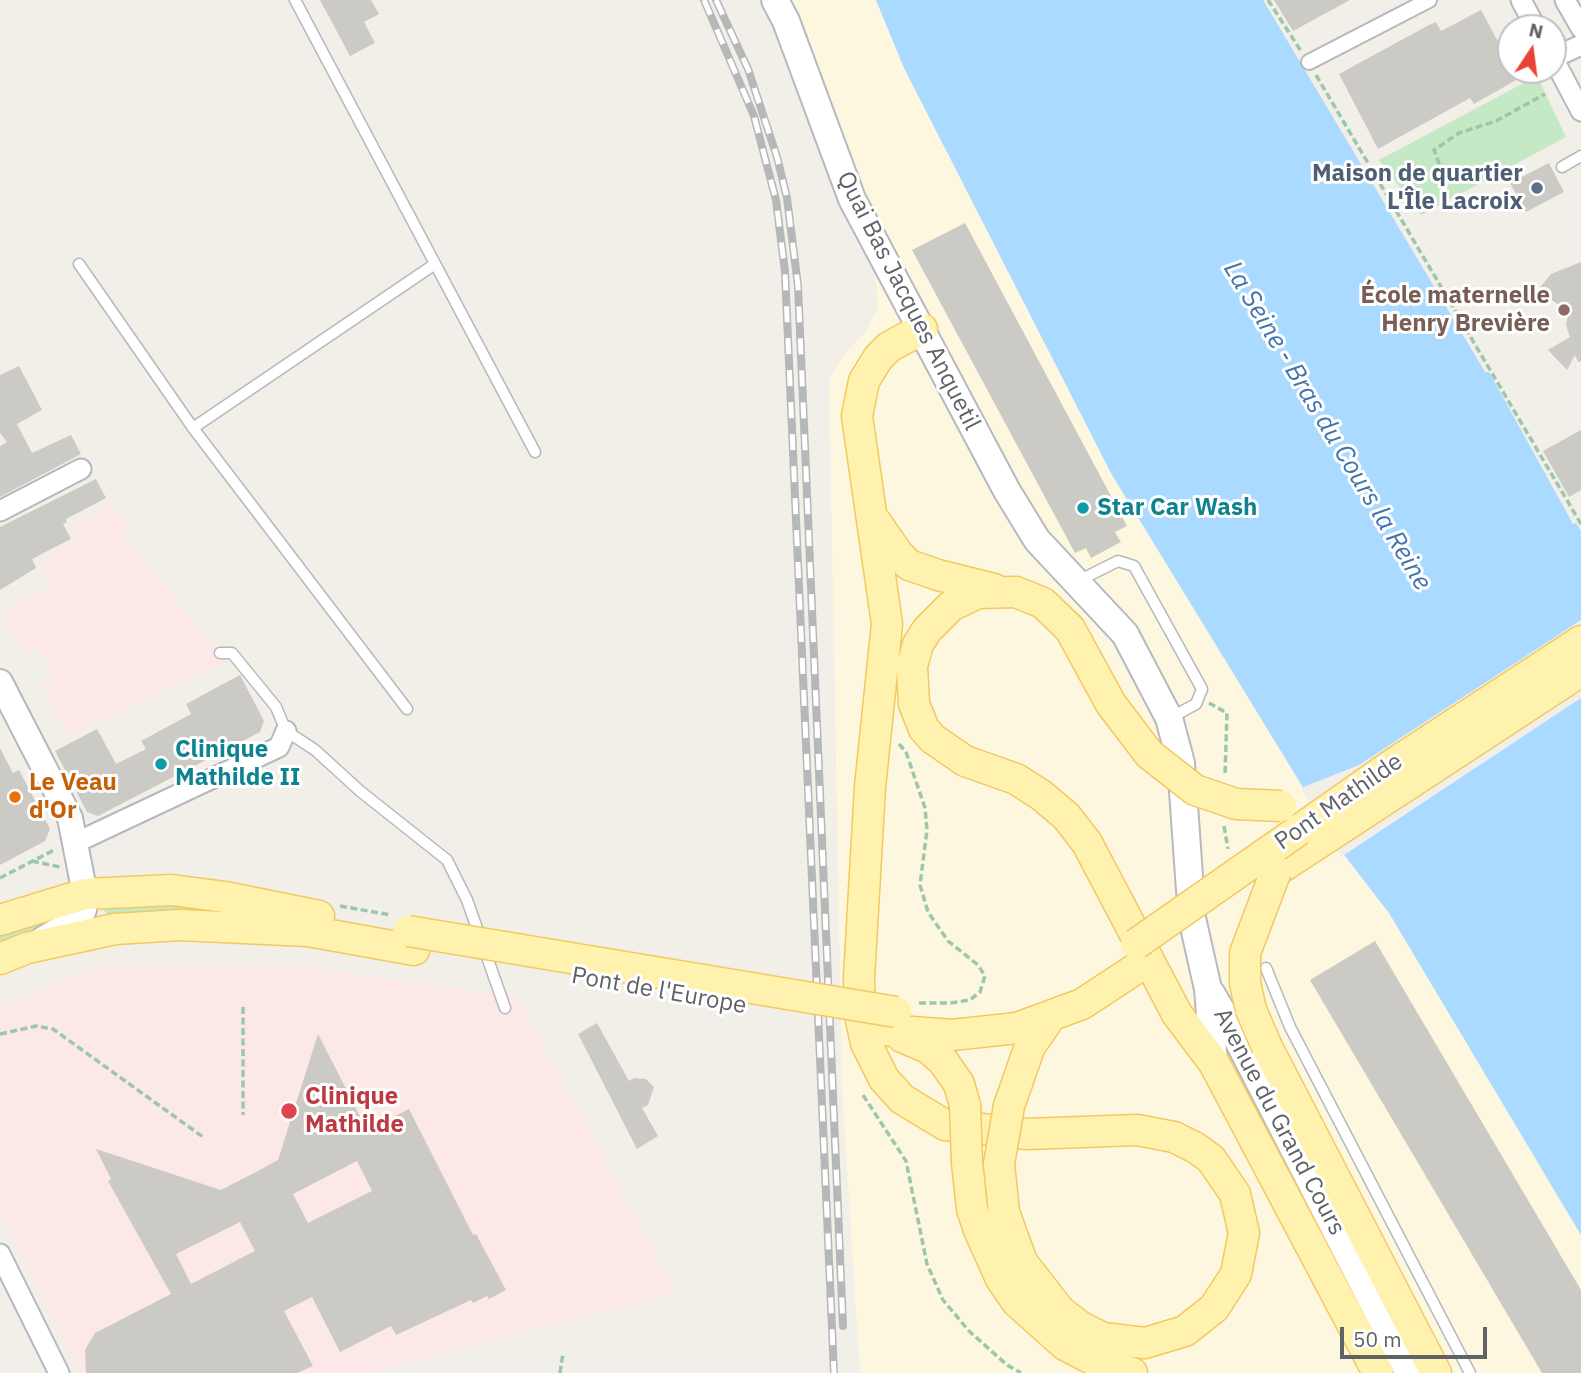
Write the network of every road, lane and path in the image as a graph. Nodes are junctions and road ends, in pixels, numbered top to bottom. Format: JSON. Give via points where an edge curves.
{"nodes":[{"id":1,"x":295,"y":0,"type":"edge"},
{"id":2,"x":775,"y":0,"type":"edge"},
{"id":3,"x":1268,"y":0,"type":"edge"},
{"id":4,"x":1429,"y":0,"type":"edge"},
{"id":5,"x":1565,"y":0,"type":"edge"},
{"id":6,"x":1581,"y":28,"type":"edge"},
{"id":7,"x":1309,"y":62,"type":"junction"},
{"id":8,"x":1567,"y":84,"type":"edge"},
{"id":9,"x":1545,"y":94,"type":"dead end"},
{"id":10,"x":1581,"y":111,"type":"edge"},
{"id":11,"x":1581,"y":156,"type":"edge"},
{"id":12,"x":1562,"y":167,"type":"dead end"},
{"id":13,"x":1443,"y":174,"type":"dead end"},
{"id":14,"x":79,"y":264,"type":"dead end"},
{"id":15,"x":435,"y":264,"type":"junction"},
{"id":16,"x":922,"y":329,"type":"junction"},
{"id":17,"x":193,"y":428,"type":"junction"},
{"id":18,"x":534,"y":452,"type":"dead end"},
{"id":19,"x":81,"y":469,"type":"dead end"},
{"id":20,"x":0,"y":511,"type":"edge"},
{"id":21,"x":873,"y":517,"type":"junction"},
{"id":22,"x":1581,"y":524,"type":"edge"},
{"id":23,"x":1075,"y":584,"type":"junction"},
{"id":24,"x":1001,"y":591,"type":"junction"},
{"id":25,"x":1581,"y":641,"type":"edge"},
{"id":26,"x":220,"y":653,"type":"dead end"},
{"id":27,"x":1581,"y":671,"type":"edge"},
{"id":28,"x":1,"y":685,"type":"edge"},
{"id":29,"x":407,"y":709,"type":"dead end"},
{"id":30,"x":1169,"y":718,"type":"junction"},
{"id":31,"x":286,"y":731,"type":"junction"},
{"id":32,"x":896,"y":741,"type":"dead end"},
{"id":33,"x":1390,"y":766,"type":"junction"},
{"id":34,"x":75,"y":843,"type":"junction"},
{"id":35,"x":69,"y":867,"type":"dead end"},
{"id":36,"x":1276,"y":870,"type":"junction"},
{"id":37,"x":0,"y":878,"type":"edge"},
{"id":38,"x":85,"y":894,"type":"junction"},
{"id":39,"x":0,"y":920,"type":"edge"},
{"id":40,"x":411,"y":941,"type":"junction"},
{"id":41,"x":14,"y":953,"type":"edge"},
{"id":42,"x":1140,"y":954,"type":"junction"},
{"id":43,"x":1266,"y":968,"type":"dead end"},
{"id":44,"x":1108,"y":977,"type":"junction"},
{"id":45,"x":1208,"y":989,"type":"junction"},
{"id":46,"x":243,"y":1006,"type":"dead end"},
{"id":47,"x":505,"y":1008,"type":"dead end"},
{"id":48,"x":1049,"y":1018,"type":"junction"},
{"id":49,"x":901,"y":1023,"type":"junction"},
{"id":50,"x":0,"y":1034,"type":"edge"},
{"id":51,"x":1214,"y":1063,"type":"junction"},
{"id":52,"x":243,"y":1115,"type":"dead end"},
{"id":53,"x":203,"y":1137,"type":"dead end"},
{"id":54,"x":0,"y":1254,"type":"edge"},
{"id":55,"x":563,"y":1353,"type":"dead end"},
{"id":56,"x":59,"y":1373,"type":"edge"},
{"id":57,"x":560,"y":1373,"type":"edge"},
{"id":58,"x":1132,"y":1373,"type":"edge"},
{"id":59,"x":1378,"y":1373,"type":"edge"},
{"id":60,"x":1409,"y":1373,"type":"edge"},
{"id":61,"x":1436,"y":1373,"type":"edge"},
{"id":62,"x":1470,"y":1373,"type":"edge"}],
"edges":[{"from":1,"to":15,"type":"lane"},
{"from":2,"to":16,"type":"main road","name":"Quai Bas Jacques Anquetil","via":[[852,199]]},
{"from":3,"to":7,"type":"path"},
{"from":4,"to":7,"type":"street"},
{"from":5,"to":6,"type":"street"},
{"from":7,"to":22,"type":"path"},
{"from":8,"to":10,"type":"street"},
{"from":9,"to":13,"type":"path","via":[[1496,121],[1459,133],[1434,150]]},
{"from":11,"to":12,"type":"lane"},
{"from":14,"to":17,"type":"lane"},
{"from":15,"to":17,"type":"lane"},
{"from":15,"to":18,"type":"lane"},
{"from":16,"to":21,"type":"main road","via":[[878,358],[859,398],[857,416]]},
{"from":16,"to":23,"type":"main road","name":"Quai Bas Jacques Anquetil","via":[[1007,491],[1037,540]]},
{"from":17,"to":29,"type":"lane"},
{"from":19,"to":20,"type":"street"},
{"from":21,"to":24,"type":"main road","via":[[909,565]]},
{"from":21,"to":48,"type":"main road","bridge":true,"via":[[887,624],[870,787],[859,978],[860,1015],[873,1061],[902,1099],[945,1125],[1027,1134],[1137,1130],[1174,1137],[1211,1159],[1235,1194],[1244,1233],[1236,1274],[1214,1308],[1185,1331],[1145,1343],[1103,1338],[1060,1311],[1022,1262],[1004,1212],[999,1164],[1009,1106],[1030,1046]]},
{"from":23,"to":30,"type":"main road","name":"Quai Bas Jacques Anquetil","via":[[1125,634]]},
{"from":23,"to":30,"type":"lane","via":[[1118,561],[1134,566],[1202,689],[1196,704]]},
{"from":24,"to":33,"type":"main road","bridge":true,"via":[[1030,596],[1058,615],[1111,704],[1139,741],[1195,790],[1259,807],[1318,799]]},
{"from":24,"to":51,"type":"main road","via":[[978,593],[951,606],[918,644],[911,683],[919,718],[948,752],[1016,779],[1071,822],[1111,886],[1177,1014]]},
{"from":25,"to":33,"type":"main road","name":"Pont Mathilde"},
{"from":26,"to":31,"type":"lane","via":[[232,653],[276,707]]},
{"from":27,"to":36,"type":"main road","name":"Pont Mathilde"},
{"from":28,"to":34,"type":"street","via":[[70,818]]},
{"from":30,"to":45,"type":"main road","name":"Quai Bas Jacques Anquetil","via":[[1181,763],[1192,918]]},
{"from":31,"to":34,"type":"street","via":[[279,747]]},
{"from":31,"to":47,"type":"lane","via":[[447,860],[467,900]]},
{"from":32,"to":49,"type":"path","via":[[906,752],[925,808],[920,885],[928,912],[948,941],[985,976],[980,992],[970,1000]]},
{"from":33,"to":42,"type":"main road","name":"Pont Mathilde","bridge":true},
{"from":34,"to":38,"type":"street"},
{"from":35,"to":37,"type":"path","via":[[32,860]]},
{"from":36,"to":42,"type":"main road","name":"Pont Mathilde"},
{"from":36,"to":61,"type":"main road","bridge":true,"via":[[1249,941],[1245,983],[1251,1010]]},
{"from":38,"to":39,"type":"main road"},
{"from":38,"to":40,"type":"main road","via":[[172,890],[225,897]]},
{"from":38,"to":41,"type":"street","via":[[84,910],[76,920]]},
{"from":40,"to":41,"type":"main road","via":[[180,925],[115,929]]},
{"from":40,"to":49,"type":"main road","name":"Pont de l'Europe"},
{"from":42,"to":44,"type":"main road","name":"Pont Mathilde"},
{"from":43,"to":62,"type":"lane","via":[[1290,1027]]},
{"from":44,"to":48,"type":"main road","via":[[1082,1004]]},
{"from":44,"to":49,"type":"main road","via":[[998,1011]]},
{"from":45,"to":51,"type":"main road","name":"Avenue du Grand Cours"},
{"from":45,"to":60,"type":"main road","name":"Avenue du Grand Cours"},
{"from":46,"to":52,"type":"path"},
{"from":48,"to":49,"type":"main road","via":[[995,1033],[952,1035]]},
{"from":49,"to":58,"type":"main road","bridge":true,"via":[[943,1061],[959,1084],[965,1105],[972,1209],[1001,1279],[1017,1303],[1065,1345]]},
{"from":50,"to":53,"type":"path","via":[[36,1026],[54,1030]]},
{"from":51,"to":59,"type":"main road","name":"Avenue du Grand Cours"},
{"from":54,"to":56,"type":"street"},
{"from":55,"to":57,"type":"path"}]}
